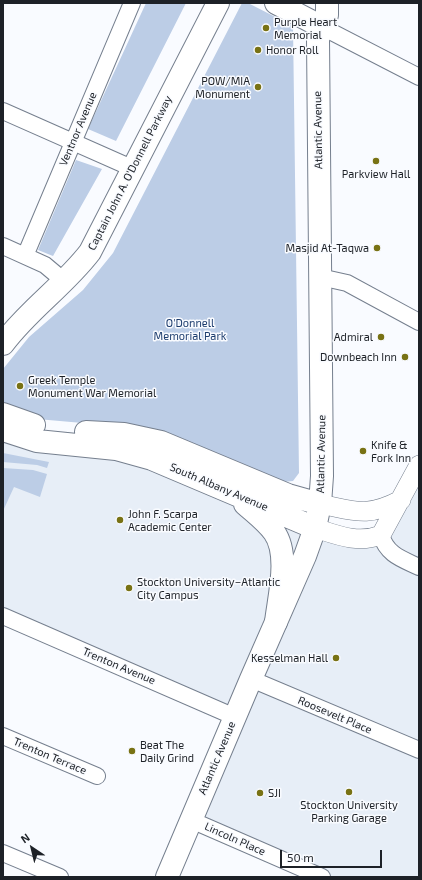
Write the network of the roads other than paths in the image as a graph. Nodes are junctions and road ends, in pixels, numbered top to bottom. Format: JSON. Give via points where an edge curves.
{"nodes":[{"id":1,"x":132,"y":3,"type":"edge"},
{"id":2,"x":218,"y":3,"type":"edge"},
{"id":3,"x":276,"y":3,"type":"edge"},
{"id":4,"x":327,"y":3,"type":"edge"},
{"id":5,"x":322,"y":27,"type":"junction"},
{"id":6,"x":419,"y":77,"type":"edge"},
{"id":7,"x":3,"y":111,"type":"edge"},
{"id":8,"x":73,"y":141,"type":"junction"},
{"id":9,"x":134,"y":169,"type":"junction"},
{"id":10,"x":3,"y":246,"type":"edge"},
{"id":11,"x":25,"y":256,"type":"junction"},
{"id":12,"x":320,"y":277,"type":"junction"},
{"id":13,"x":64,"y":281,"type":"junction"},
{"id":14,"x":29,"y":315,"type":"junction"},
{"id":15,"x":419,"y":322,"type":"edge"},
{"id":16,"x":3,"y":329,"type":"edge"},
{"id":17,"x":3,"y":344,"type":"edge"},
{"id":18,"x":5,"y":428,"type":"edge"},
{"id":19,"x":419,"y":465,"type":"edge"},
{"id":20,"x":232,"y":493,"type":"junction"},
{"id":21,"x":401,"y":500,"type":"junction"},
{"id":22,"x":320,"y":504,"type":"junction"},
{"id":23,"x":315,"y":528,"type":"junction"},
{"id":24,"x":381,"y":535,"type":"junction"},
{"id":25,"x":419,"y":567,"type":"edge"},
{"id":26,"x":3,"y":616,"type":"edge"},
{"id":27,"x":276,"y":622,"type":"junction"},
{"id":28,"x":250,"y":679,"type":"junction"},
{"id":29,"x":235,"y":717,"type":"junction"},
{"id":30,"x":3,"y":736,"type":"edge"},
{"id":31,"x":419,"y":750,"type":"edge"},
{"id":32,"x":97,"y":776,"type":"dead end"},
{"id":33,"x":191,"y":820,"type":"junction"},
{"id":34,"x":3,"y":853,"type":"edge"},
{"id":35,"x":60,"y":877,"type":"edge"},
{"id":36,"x":167,"y":877,"type":"edge"},
{"id":37,"x":322,"y":877,"type":"edge"}],
"edges":[{"from":1,"to":8,"type":"street","name":"Ventnor Avenue"},
{"from":2,"to":9,"type":"main road","name":"Captain John A. O'Donnell Parkway"},
{"from":3,"to":5,"type":"main road"},
{"from":4,"to":5,"type":"main road","name":"Atlantic Avenue","via":[[327,15]]},
{"from":5,"to":6,"type":"street"},
{"from":5,"to":12,"type":"main road","name":"Atlantic Avenue","via":[[318,39]]},
{"from":7,"to":8,"type":"street"},
{"from":8,"to":9,"type":"street"},
{"from":8,"to":11,"type":"street","name":"Ventnor Avenue"},
{"from":9,"to":13,"type":"main road","name":"Captain John A. O'Donnell Parkway","via":[[96,242],[83,262]]},
{"from":10,"to":11,"type":"street"},
{"from":11,"to":13,"type":"street","via":[[45,265]]},
{"from":12,"to":15,"type":"street","via":[[354,286]]},
{"from":12,"to":22,"type":"main road","name":"Atlantic Avenue"},
{"from":13,"to":14,"type":"main road","name":"Captain John A. O'Donnell Parkway"},
{"from":14,"to":16,"type":"main road"},
{"from":14,"to":17,"type":"main road","name":"Captain John A. O'Donnell Parkway"},
{"from":18,"to":20,"type":"main road","name":"South Albany Avenue","via":[[37,442],[116,449],[138,454]]},
{"from":18,"to":22,"type":"main road","name":"South Albany Avenue","via":[[21,422],[48,428],[124,434],[161,442],[288,495]]},
{"from":19,"to":21,"type":"street"},
{"from":20,"to":23,"type":"main road","name":"South Albany Avenue"},
{"from":20,"to":27,"type":"main road","via":[[273,530],[281,546],[283,562]]},
{"from":21,"to":22,"type":"street","name":"South Albany Avenue","via":[[368,512]]},
{"from":21,"to":24,"type":"street"},
{"from":22,"to":23,"type":"main road","name":"Atlantic Avenue"},
{"from":23,"to":24,"type":"street","name":"South Albany Avenue","via":[[356,539]]},
{"from":23,"to":27,"type":"main road","name":"Atlantic Avenue"},
{"from":24,"to":25,"type":"street","via":[[391,553]]},
{"from":26,"to":29,"type":"street","name":"Trenton Avenue"},
{"from":27,"to":28,"type":"main road","name":"Atlantic Avenue"},
{"from":28,"to":29,"type":"main road","name":"Atlantic Avenue"},
{"from":28,"to":31,"type":"street","name":"Roosevelt Place"},
{"from":29,"to":33,"type":"main road","name":"Atlantic Avenue"},
{"from":30,"to":32,"type":"street","name":"Trenton Terrace"},
{"from":33,"to":36,"type":"main road","name":"Atlantic Avenue"},
{"from":33,"to":37,"type":"street","name":"Lincoln Place"},
{"from":34,"to":35,"type":"street"}]}
